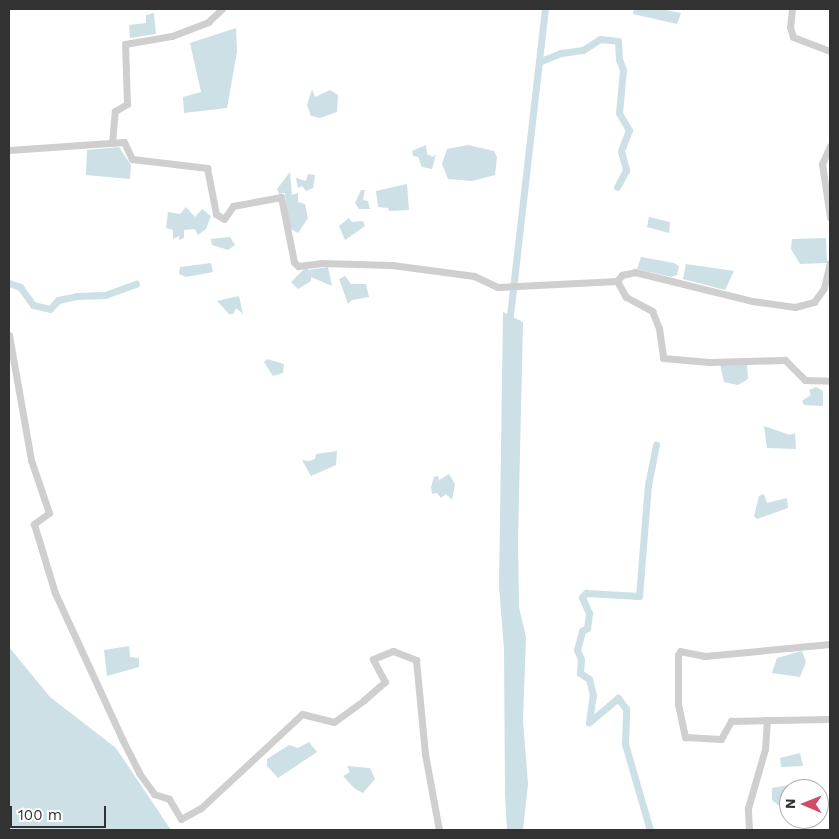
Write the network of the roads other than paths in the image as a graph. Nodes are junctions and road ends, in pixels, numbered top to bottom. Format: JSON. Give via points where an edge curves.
{"nodes":[{"id":1,"x":222,"y":9,"type":"edge"},
{"id":2,"x":792,"y":9,"type":"edge"},
{"id":3,"x":830,"y":51,"type":"edge"},
{"id":4,"x":112,"y":143,"type":"junction"},
{"id":5,"x":830,"y":146,"type":"edge"},
{"id":6,"x":9,"y":150,"type":"edge"},
{"id":7,"x":830,"y":217,"type":"edge"},
{"id":8,"x":830,"y":263,"type":"edge"},
{"id":9,"x":617,"y":281,"type":"junction"},
{"id":10,"x":9,"y":335,"type":"edge"},
{"id":11,"x":830,"y":381,"type":"edge"},
{"id":12,"x":830,"y":644,"type":"edge"},
{"id":13,"x":830,"y":719,"type":"edge"},
{"id":14,"x":766,"y":720,"type":"junction"},
{"id":15,"x":439,"y":830,"type":"edge"},
{"id":16,"x":749,"y":830,"type":"edge"}],
"edges":[{"from":1,"to":4,"type":"street","via":[[208,22],[172,36],[125,44],[127,104],[115,110]]},
{"from":2,"to":3,"type":"street","via":[[793,37]]},
{"from":4,"to":6,"type":"street"},
{"from":4,"to":9,"type":"street","via":[[124,142],[132,159],[207,168],[216,214],[224,219],[233,206],[281,197],[294,262],[298,266],[321,263],[392,265],[474,276],[498,287]]},
{"from":5,"to":7,"type":"street","via":[[822,164]]},
{"from":8,"to":9,"type":"street","via":[[824,288],[814,302],[796,307],[752,301],[635,272],[622,275]]},
{"from":9,"to":11,"type":"street","via":[[626,297],[652,311],[659,328],[663,358],[709,362],[785,360],[805,380]]},
{"from":10,"to":15,"type":"street","via":[[31,460],[49,513],[34,524],[55,593],[122,739],[154,794],[169,799],[181,819],[193,813],[244,771],[302,714],[334,722],[364,700],[385,682],[373,659],[393,651],[416,660],[425,754]]},
{"from":12,"to":14,"type":"street","via":[[705,656],[678,652],[678,704],[683,736],[695,740],[721,739],[731,722]]},
{"from":13,"to":14,"type":"street"},
{"from":14,"to":16,"type":"street","via":[[765,749],[748,808]]}]}
